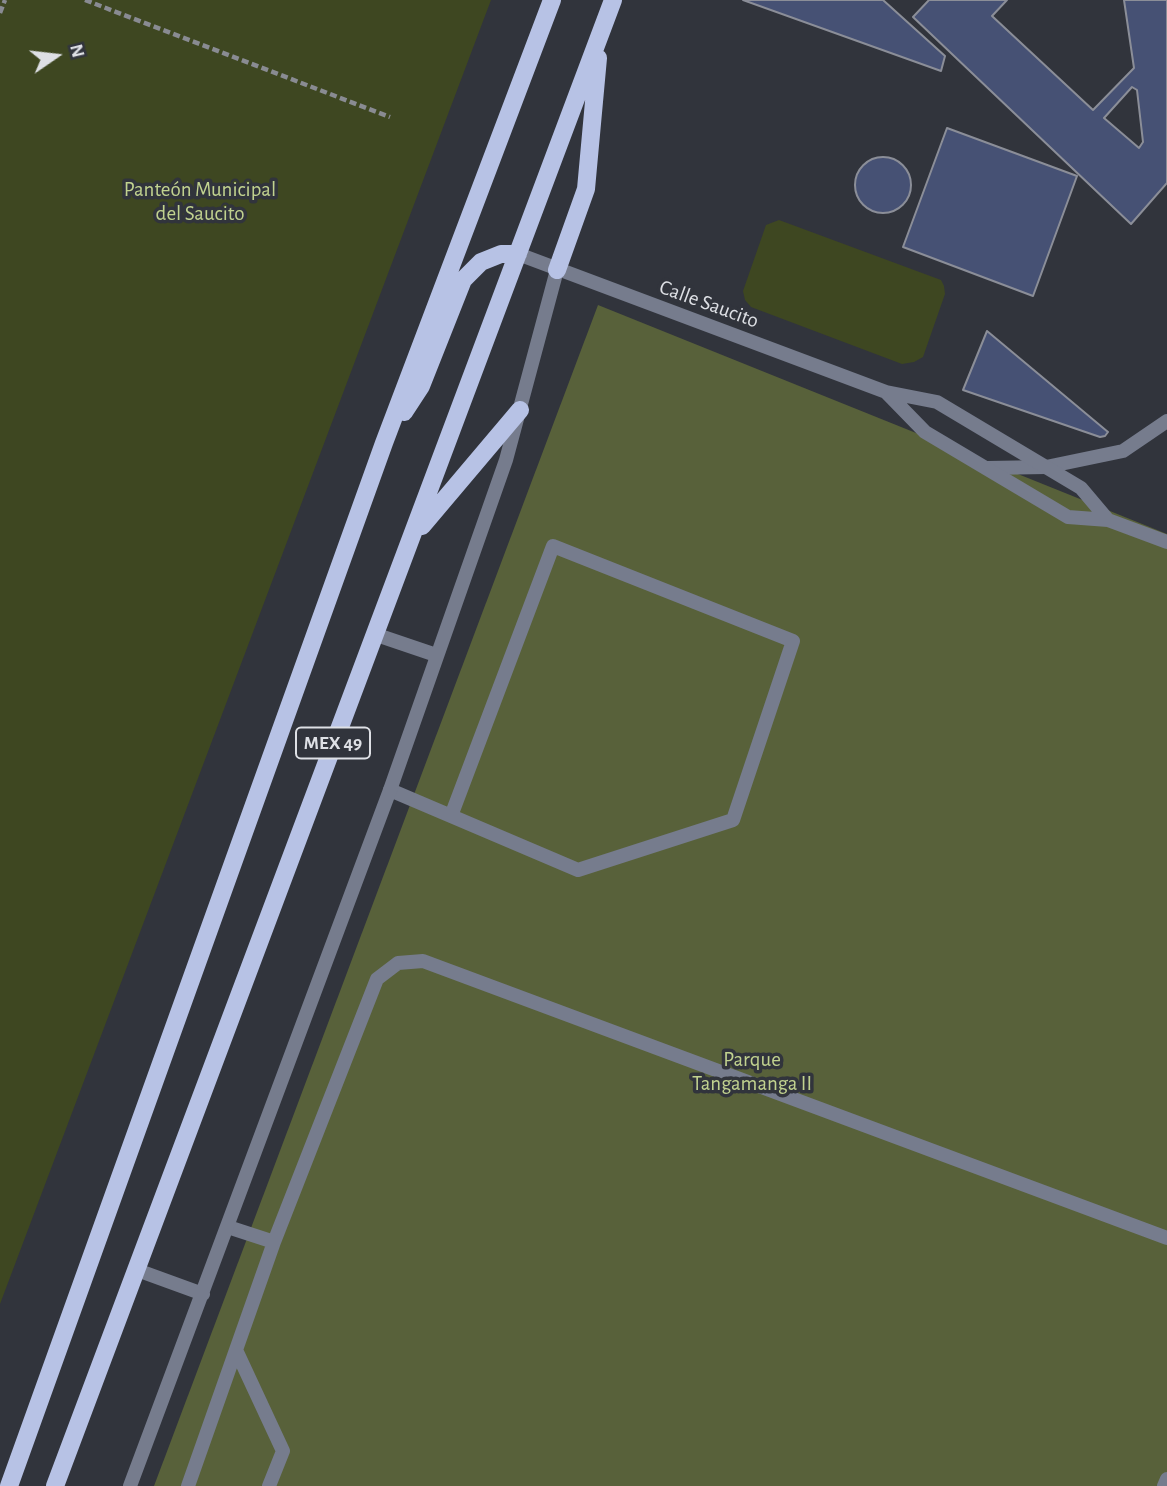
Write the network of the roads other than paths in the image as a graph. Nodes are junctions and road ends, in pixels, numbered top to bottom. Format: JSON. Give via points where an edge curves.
{"nodes":[{"id":1,"x":552,"y":0,"type":"edge"},
{"id":2,"x":613,"y":0,"type":"edge"},
{"id":3,"x":600,"y":34,"type":"junction"},
{"id":4,"x":518,"y":254,"type":"junction"},
{"id":5,"x":557,"y":270,"type":"junction"},
{"id":6,"x":886,"y":392,"type":"junction"},
{"id":7,"x":520,"y":410,"type":"junction"},
{"id":8,"x":1167,"y":421,"type":"edge"},
{"id":9,"x":384,"y":443,"type":"junction"},
{"id":10,"x":1046,"y":467,"type":"junction"},
{"id":11,"x":987,"y":468,"type":"junction"},
{"id":12,"x":1108,"y":520,"type":"junction"},
{"id":13,"x":413,"y":537,"type":"junction"},
{"id":14,"x":1167,"y":542,"type":"edge"},
{"id":15,"x":374,"y":634,"type":"junction"},
{"id":16,"x":436,"y":655,"type":"junction"},
{"id":17,"x":390,"y":790,"type":"junction"},
{"id":18,"x":451,"y":816,"type":"junction"},
{"id":19,"x":228,"y":1227,"type":"junction"},
{"id":20,"x":1167,"y":1238,"type":"edge"},
{"id":21,"x":274,"y":1242,"type":"junction"},
{"id":22,"x":136,"y":1270,"type":"junction"},
{"id":23,"x":203,"y":1294,"type":"junction"},
{"id":24,"x":236,"y":1350,"type":"junction"},
{"id":25,"x":1167,"y":1479,"type":"edge"},
{"id":26,"x":9,"y":1486,"type":"edge"},
{"id":27,"x":55,"y":1486,"type":"edge"},
{"id":28,"x":130,"y":1486,"type":"edge"},
{"id":29,"x":188,"y":1486,"type":"edge"},
{"id":30,"x":269,"y":1486,"type":"edge"},
{"id":31,"x":1164,"y":1486,"type":"edge"}],
"edges":[{"from":1,"to":9,"type":"main road","number":"MEX 49"},
{"from":2,"to":3,"type":"main road","number":"MEX 49"},
{"from":3,"to":4,"type":"main road","number":"MEX 49"},
{"from":3,"to":5,"type":"main road","via":[[586,189]]},
{"from":4,"to":5,"type":"street","name":"Calle Saucito"},
{"from":4,"to":9,"type":"main road","via":[[501,254],[481,262],[463,279],[421,386]]},
{"from":4,"to":13,"type":"main road","number":"MEX 49"},
{"from":5,"to":6,"type":"street","name":"Calle Saucito"},
{"from":5,"to":7,"type":"street"},
{"from":6,"to":10,"type":"street","name":"Calle Saucito","via":[[937,402]]},
{"from":6,"to":11,"type":"street","name":"Calle Saucito","via":[[925,432]]},
{"from":7,"to":13,"type":"main road"},
{"from":7,"to":16,"type":"street"},
{"from":8,"to":10,"type":"street","via":[[1123,451]]},
{"from":9,"to":26,"type":"main road","number":"MEX 49"},
{"from":10,"to":11,"type":"street"},
{"from":10,"to":12,"type":"street","name":"Calle Saucito","via":[[1081,488]]},
{"from":11,"to":12,"type":"street","name":"Calle Saucito","via":[[1068,517]]},
{"from":12,"to":14,"type":"street","name":"Calle Saucito"},
{"from":13,"to":15,"type":"main road","number":"MEX 49"},
{"from":15,"to":16,"type":"street"},
{"from":15,"to":22,"type":"main road","number":"MEX 49"},
{"from":16,"to":17,"type":"street"},
{"from":17,"to":18,"type":"street"},
{"from":17,"to":19,"type":"street"},
{"from":18,"to":18,"type":"street","via":[[579,870],[733,820],[793,641],[553,546]]},
{"from":19,"to":21,"type":"street"},
{"from":19,"to":23,"type":"street"},
{"from":20,"to":21,"type":"street","via":[[423,961],[398,963],[377,979]]},
{"from":21,"to":24,"type":"street"},
{"from":22,"to":23,"type":"street"},
{"from":22,"to":27,"type":"main road","number":"MEX 49"},
{"from":23,"to":28,"type":"street"},
{"from":24,"to":29,"type":"street"},
{"from":24,"to":30,"type":"street","via":[[283,1451]]},
{"from":25,"to":31,"type":"street"}]}
